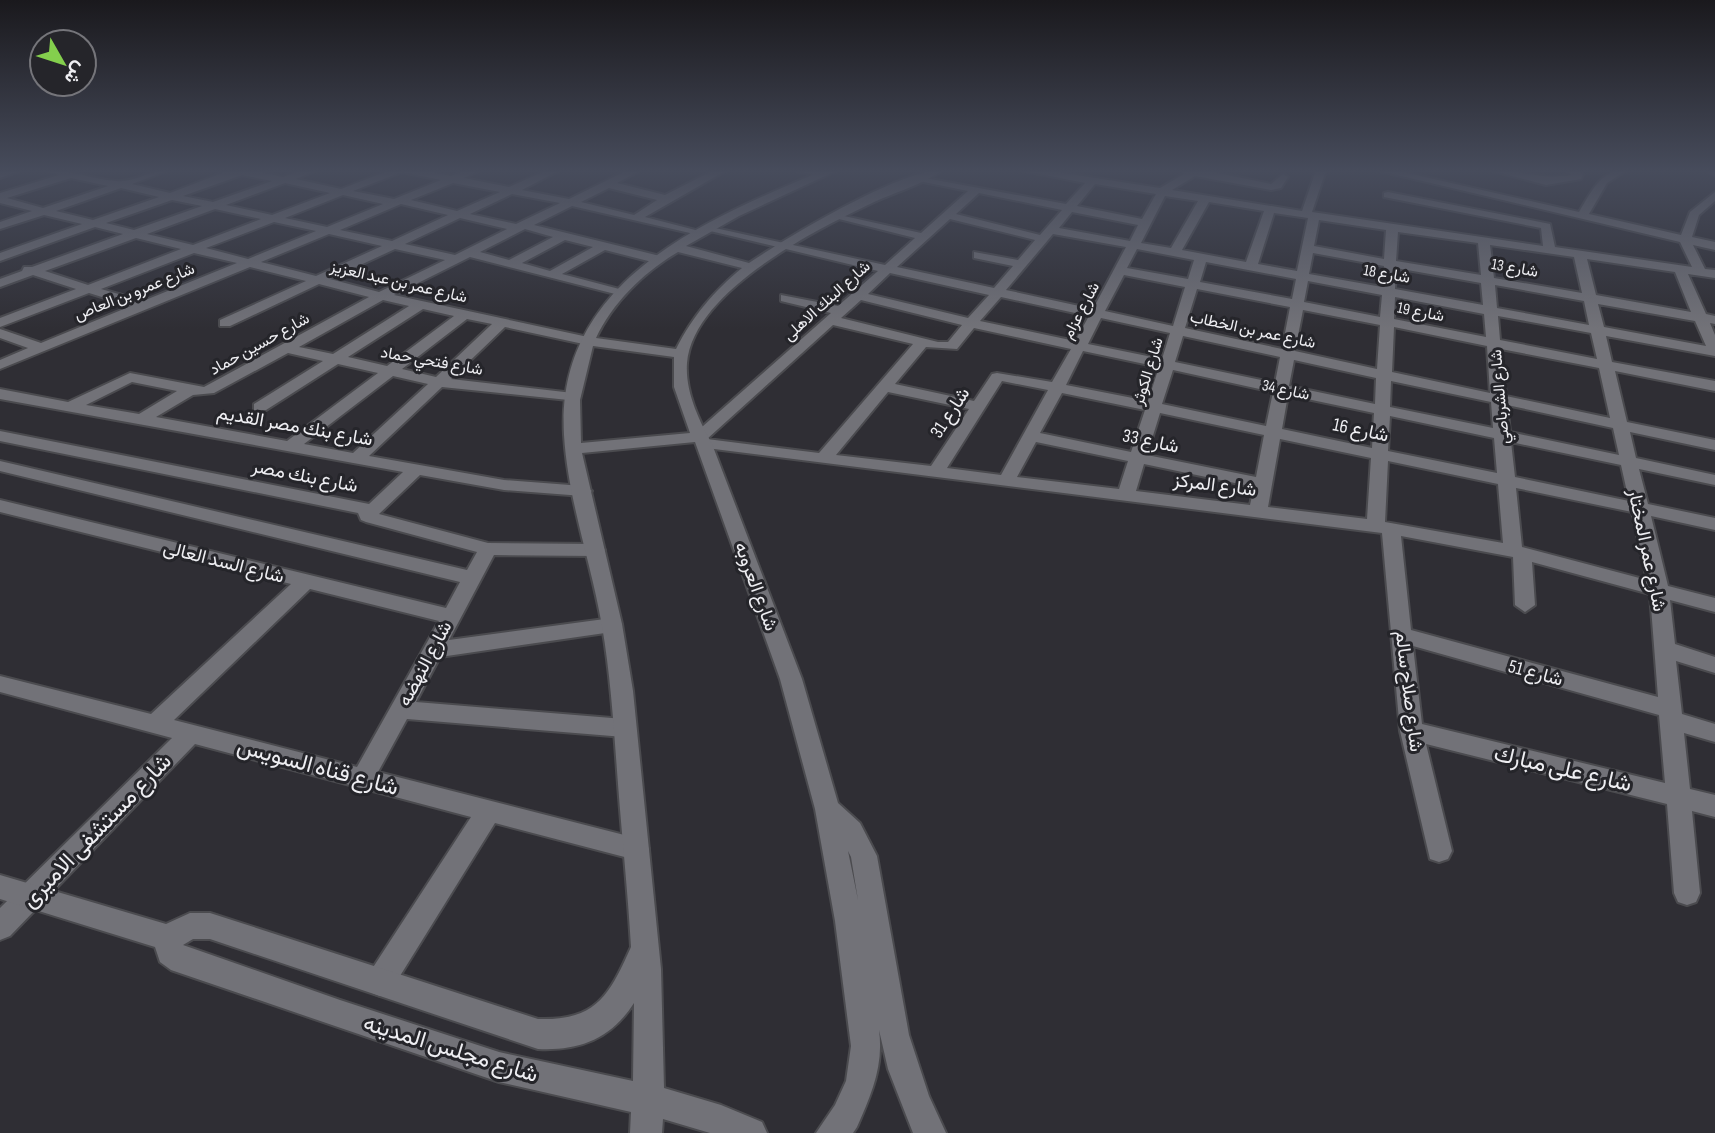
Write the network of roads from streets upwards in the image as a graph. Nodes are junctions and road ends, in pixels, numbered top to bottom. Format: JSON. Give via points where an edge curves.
{"nodes":[{"id":1,"x":87,"y":223,"type":"edge"},
{"id":2,"x":101,"y":223,"type":"edge"},
{"id":3,"x":167,"y":223,"type":"edge"},
{"id":4,"x":261,"y":223,"type":"edge"},
{"id":5,"x":296,"y":223,"type":"edge"},
{"id":6,"x":346,"y":223,"type":"edge"},
{"id":7,"x":438,"y":223,"type":"edge"},
{"id":8,"x":503,"y":223,"type":"edge"},
{"id":9,"x":526,"y":223,"type":"edge"},
{"id":10,"x":662,"y":223,"type":"edge"},
{"id":11,"x":722,"y":223,"type":"edge"},
{"id":12,"x":826,"y":223,"type":"edge"},
{"id":13,"x":866,"y":223,"type":"edge"},
{"id":14,"x":939,"y":223,"type":"edge"},
{"id":15,"x":989,"y":223,"type":"edge"},
{"id":16,"x":1057,"y":223,"type":"edge"},
{"id":17,"x":1145,"y":223,"type":"edge"},
{"id":18,"x":1191,"y":223,"type":"edge"},
{"id":19,"x":1262,"y":223,"type":"edge"},
{"id":20,"x":1310,"y":223,"type":"edge"},
{"id":21,"x":1388,"y":223,"type":"edge"},
{"id":22,"x":1418,"y":223,"type":"edge"},
{"id":23,"x":1476,"y":223,"type":"edge"},
{"id":24,"x":1530,"y":223,"type":"edge"},
{"id":25,"x":1611,"y":223,"type":"edge"},
{"id":26,"x":1690,"y":223,"type":"edge"},
{"id":27,"x":95,"y":225,"type":"junction"},
{"id":28,"x":519,"y":226,"type":"junction"},
{"id":29,"x":328,"y":230,"type":"junction"},
{"id":30,"x":705,"y":231,"type":"junction"},
{"id":31,"x":1048,"y":234,"type":"junction"},
{"id":32,"x":134,"y":235,"type":"junction"},
{"id":33,"x":563,"y":236,"type":"junction"},
{"id":34,"x":923,"y":237,"type":"junction"},
{"id":35,"x":1685,"y":240,"type":"junction"},
{"id":36,"x":1479,"y":241,"type":"junction"},
{"id":37,"x":391,"y":244,"type":"junction"},
{"id":38,"x":1133,"y":244,"type":"junction"},
{"id":39,"x":603,"y":246,"type":"junction"},
{"id":40,"x":783,"y":246,"type":"junction"},
{"id":41,"x":1715,"y":246,"type":"edge"},
{"id":42,"x":674,"y":247,"type":"junction"},
{"id":43,"x":193,"y":249,"type":"junction"},
{"id":44,"x":1308,"y":249,"type":"junction"},
{"id":45,"x":1550,"y":251,"type":"junction"},
{"id":46,"x":1175,"y":252,"type":"junction"},
{"id":47,"x":460,"y":255,"type":"junction"},
{"id":48,"x":978,"y":255,"type":"dead end"},
{"id":49,"x":1580,"y":256,"type":"junction"},
{"id":50,"x":1201,"y":257,"type":"junction"},
{"id":51,"x":656,"y":259,"type":"junction"},
{"id":52,"x":0,"y":260,"type":"edge"},
{"id":53,"x":248,"y":263,"type":"junction"},
{"id":54,"x":1390,"y":263,"type":"junction"},
{"id":55,"x":511,"y":264,"type":"junction"},
{"id":56,"x":1023,"y":265,"type":"junction"},
{"id":57,"x":1251,"y":266,"type":"junction"},
{"id":58,"x":751,"y":267,"type":"junction"},
{"id":59,"x":887,"y":270,"type":"junction"},
{"id":60,"x":1120,"y":270,"type":"junction"},
{"id":61,"x":1680,"y":270,"type":"junction"},
{"id":62,"x":32,"y":271,"type":"junction"},
{"id":63,"x":1701,"y":272,"type":"junction"},
{"id":64,"x":1715,"y":274,"type":"edge"},
{"id":65,"x":551,"y":275,"type":"junction"},
{"id":66,"x":1303,"y":276,"type":"junction"},
{"id":67,"x":315,"y":279,"type":"junction"},
{"id":68,"x":1488,"y":280,"type":"junction"},
{"id":69,"x":0,"y":283,"type":"edge"},
{"id":70,"x":1193,"y":284,"type":"junction"},
{"id":71,"x":89,"y":289,"type":"junction"},
{"id":72,"x":1389,"y":292,"type":"junction"},
{"id":73,"x":618,"y":293,"type":"junction"},
{"id":74,"x":1000,"y":293,"type":"junction"},
{"id":75,"x":858,"y":295,"type":"junction"},
{"id":76,"x":381,"y":296,"type":"junction"},
{"id":77,"x":786,"y":298,"type":"dead end"},
{"id":78,"x":1589,"y":298,"type":"junction"},
{"id":79,"x":422,"y":304,"type":"junction"},
{"id":80,"x":1297,"y":304,"type":"junction"},
{"id":81,"x":144,"y":306,"type":"junction"},
{"id":82,"x":1490,"y":310,"type":"junction"},
{"id":83,"x":465,"y":314,"type":"junction"},
{"id":84,"x":1098,"y":314,"type":"junction"},
{"id":85,"x":835,"y":316,"type":"junction"},
{"id":86,"x":1700,"y":317,"type":"junction"},
{"id":87,"x":1715,"y":320,"type":"edge"},
{"id":88,"x":503,"y":322,"type":"junction"},
{"id":89,"x":1387,"y":322,"type":"junction"},
{"id":90,"x":0,"y":323,"type":"edge"},
{"id":91,"x":225,"y":323,"type":"dead end"},
{"id":92,"x":974,"y":324,"type":"junction"},
{"id":93,"x":1597,"y":330,"type":"junction"},
{"id":94,"x":1178,"y":331,"type":"junction"},
{"id":95,"x":0,"y":332,"type":"edge"},
{"id":96,"x":588,"y":341,"type":"junction"},
{"id":97,"x":922,"y":343,"type":"junction"},
{"id":98,"x":1494,"y":343,"type":"junction"},
{"id":99,"x":1080,"y":346,"type":"junction"},
{"id":100,"x":41,"y":348,"type":"junction"},
{"id":101,"x":286,"y":348,"type":"junction"},
{"id":102,"x":1715,"y":351,"type":"edge"},
{"id":103,"x":681,"y":354,"type":"junction"},
{"id":104,"x":1288,"y":354,"type":"junction"},
{"id":105,"x":335,"y":359,"type":"junction"},
{"id":106,"x":1167,"y":364,"type":"junction"},
{"id":107,"x":0,"y":365,"type":"edge"},
{"id":108,"x":1606,"y":365,"type":"junction"},
{"id":109,"x":390,"y":371,"type":"junction"},
{"id":110,"x":1385,"y":374,"type":"junction"},
{"id":111,"x":999,"y":376,"type":"joint"},
{"id":112,"x":439,"y":382,"type":"junction"},
{"id":113,"x":1715,"y":386,"type":"edge"},
{"id":114,"x":885,"y":387,"type":"junction"},
{"id":115,"x":1058,"y":388,"type":"junction"},
{"id":116,"x":1281,"y":388,"type":"junction"},
{"id":117,"x":190,"y":390,"type":"junction"},
{"id":118,"x":0,"y":394,"type":"edge"},
{"id":119,"x":573,"y":398,"type":"junction"},
{"id":120,"x":1499,"y":399,"type":"junction"},
{"id":121,"x":71,"y":406,"type":"junction"},
{"id":122,"x":260,"y":407,"type":"dead end"},
{"id":123,"x":978,"y":407,"type":"junction"},
{"id":124,"x":1154,"y":408,"type":"junction"},
{"id":125,"x":1382,"y":410,"type":"junction"},
{"id":126,"x":142,"y":419,"type":"junction"},
{"id":127,"x":1620,"y":424,"type":"junction"},
{"id":128,"x":1273,"y":432,"type":"junction"},
{"id":129,"x":1502,"y":435,"type":"junction"},
{"id":130,"x":0,"y":436,"type":"edge"},
{"id":131,"x":1031,"y":436,"type":"junction"},
{"id":132,"x":702,"y":440,"type":"junction"},
{"id":133,"x":1715,"y":445,"type":"edge"},
{"id":134,"x":291,"y":446,"type":"junction"},
{"id":135,"x":574,"y":449,"type":"junction"},
{"id":136,"x":1380,"y":455,"type":"junction"},
{"id":137,"x":357,"y":458,"type":"junction"},
{"id":138,"x":824,"y":458,"type":"junction"},
{"id":139,"x":1138,"y":458,"type":"junction"},
{"id":140,"x":1629,"y":462,"type":"junction"},
{"id":141,"x":0,"y":466,"type":"edge"},
{"id":142,"x":417,"y":468,"type":"junction"},
{"id":143,"x":936,"y":472,"type":"junction"},
{"id":144,"x":1007,"y":480,"type":"junction"},
{"id":145,"x":1715,"y":480,"type":"edge"},
{"id":146,"x":1507,"y":481,"type":"junction"},
{"id":147,"x":1263,"y":484,"type":"junction"},
{"id":148,"x":583,"y":491,"type":"junction"},
{"id":149,"x":1126,"y":495,"type":"junction"},
{"id":150,"x":0,"y":506,"type":"edge"},
{"id":151,"x":1640,"y":509,"type":"junction"},
{"id":152,"x":1258,"y":511,"type":"junction"},
{"id":153,"x":367,"y":516,"type":"junction"},
{"id":154,"x":1715,"y":524,"type":"edge"},
{"id":155,"x":1384,"y":527,"type":"junction"},
{"id":156,"x":488,"y":549,"type":"junction"},
{"id":157,"x":596,"y":550,"type":"junction"},
{"id":158,"x":1518,"y":552,"type":"junction"},
{"id":159,"x":471,"y":578,"type":"junction"},
{"id":160,"x":306,"y":582,"type":"junction"},
{"id":161,"x":1659,"y":589,"type":"junction"},
{"id":162,"x":1525,"y":605,"type":"dead end"},
{"id":163,"x":1715,"y":605,"type":"edge"},
{"id":164,"x":449,"y":616,"type":"junction"},
{"id":165,"x":612,"y":625,"type":"junction"},
{"id":166,"x":1402,"y":635,"type":"junction"},
{"id":167,"x":1665,"y":649,"type":"junction"},
{"id":168,"x":432,"y":650,"type":"junction"},
{"id":169,"x":1715,"y":665,"type":"edge"},
{"id":170,"x":0,"y":684,"type":"edge"},
{"id":171,"x":399,"y":710,"type":"junction"},
{"id":172,"x":1671,"y":714,"type":"junction"},
{"id":173,"x":155,"y":724,"type":"junction"},
{"id":174,"x":624,"y":728,"type":"junction"},
{"id":175,"x":1411,"y":731,"type":"junction"},
{"id":176,"x":191,"y":733,"type":"junction"},
{"id":177,"x":1715,"y":733,"type":"edge"},
{"id":178,"x":363,"y":778,"type":"junction"},
{"id":179,"x":1678,"y":795,"type":"junction"},
{"id":180,"x":1715,"y":806,"type":"edge"},
{"id":181,"x":827,"y":809,"type":"junction"},
{"id":182,"x":489,"y":811,"type":"junction"},
{"id":183,"x":636,"y":849,"type":"junction"},
{"id":184,"x":1439,"y":851,"type":"dead end"},
{"id":185,"x":0,"y":887,"type":"edge"},
{"id":186,"x":1688,"y":892,"type":"dead end"},
{"id":187,"x":32,"y":896,"type":"junction"},
{"id":188,"x":0,"y":927,"type":"edge"},
{"id":189,"x":168,"y":938,"type":"junction"},
{"id":190,"x":646,"y":944,"type":"junction"},
{"id":191,"x":380,"y":982,"type":"junction"},
{"id":192,"x":649,"y":1100,"type":"junction"},
{"id":193,"x":646,"y":1133,"type":"edge"},
{"id":194,"x":751,"y":1133,"type":"edge"},
{"id":195,"x":832,"y":1133,"type":"edge"},
{"id":196,"x":930,"y":1133,"type":"edge"}],
"edges":[{"from":1,"to":27,"type":"street","name":"شارع عمر بن عبد العزيز"},
{"from":2,"to":27,"type":"street"},
{"from":3,"to":32,"type":"street"},
{"from":4,"to":43,"type":"street"},
{"from":5,"to":29,"type":"street"},
{"from":6,"to":29,"type":"street","name":"شارع عمرو بن العاص"},
{"from":7,"to":37,"type":"street"},
{"from":8,"to":28,"type":"street"},
{"from":9,"to":28,"type":"street","name":"شارع حسين حماد"},
{"from":10,"to":30,"type":"street"},
{"from":11,"to":30,"type":"street"},
{"from":12,"to":40,"type":"street","name":"شارع العروبه"},
{"from":13,"to":34,"type":"street"},
{"from":14,"to":34,"type":"street","name":"شارع البنك الاهلى"},
{"from":15,"to":31,"type":"street","name":"شارع 18"},
{"from":16,"to":31,"type":"street"},
{"from":17,"to":38,"type":"street","name":"شارع عزام"},
{"from":18,"to":46,"type":"street"},
{"from":19,"to":57,"type":"street"},
{"from":20,"to":44,"type":"street"},
{"from":21,"to":54,"type":"street","name":"شارع صلاح سالم"},
{"from":22,"to":36,"type":"street"},
{"from":23,"to":36,"type":"street","name":"شارع الشرباصي"},
{"from":24,"to":45,"type":"street","via":[[1546,226]]},
{"from":25,"to":35,"type":"street"},
{"from":26,"to":35,"type":"street"},
{"from":27,"to":32,"type":"street","name":"شارع عمر بن عبد العزيز"},
{"from":27,"to":52,"type":"street"},
{"from":28,"to":33,"type":"street"},
{"from":28,"to":47,"type":"street","name":"شارع حسين حماد"},
{"from":29,"to":37,"type":"street"},
{"from":29,"to":53,"type":"street","name":"شارع عمرو بن العاص"},
{"from":30,"to":40,"type":"street","name":"شارع عمر بن الخطاب"},
{"from":30,"to":42,"type":"street"},
{"from":31,"to":38,"type":"street","name":"شارع 18"},
{"from":31,"to":56,"type":"street"},
{"from":32,"to":43,"type":"street","name":"شارع عمر بن عبد العزيز"},
{"from":32,"to":62,"type":"street"},
{"from":33,"to":39,"type":"street"},
{"from":33,"to":55,"type":"street"},
{"from":34,"to":59,"type":"street","name":"شارع البنك الاهلى"},
{"from":35,"to":41,"type":"street"},
{"from":35,"to":63,"type":"street"},
{"from":36,"to":45,"type":"street"},
{"from":36,"to":68,"type":"street","name":"شارع الشرباصي"},
{"from":37,"to":47,"type":"street"},
{"from":37,"to":67,"type":"street"},
{"from":38,"to":46,"type":"street","name":"شارع 18"},
{"from":38,"to":60,"type":"street","name":"شارع عزام"},
{"from":39,"to":51,"type":"street"},
{"from":39,"to":65,"type":"street"},
{"from":40,"to":58,"type":"street","name":"شارع العروبه"},
{"from":40,"to":59,"type":"street","name":"شارع عمر بن الخطاب"},
{"from":42,"to":51,"type":"street"},
{"from":42,"to":58,"type":"street"},
{"from":43,"to":53,"type":"street","name":"شارع عمر بن عبد العزيز"},
{"from":43,"to":71,"type":"street"},
{"from":44,"to":54,"type":"street","name":"شارع 13"},
{"from":44,"to":66,"type":"street"},
{"from":45,"to":49,"type":"street"},
{"from":46,"to":50,"type":"street","name":"شارع 18"},
{"from":47,"to":55,"type":"street"},
{"from":47,"to":76,"type":"street","name":"شارع حسين حماد"},
{"from":48,"to":56,"type":"street"},
{"from":49,"to":61,"type":"street"},
{"from":49,"to":78,"type":"street","name":"شارع عمر المختار"},
{"from":50,"to":57,"type":"street","name":"شارع 18"},
{"from":50,"to":70,"type":"street","name":"شارع الكوثر"},
{"from":51,"to":73,"type":"street"},
{"from":52,"to":62,"type":"street"},
{"from":53,"to":67,"type":"street","name":"شارع عمر بن عبد العزيز"},
{"from":53,"to":81,"type":"street","name":"شارع عمرو بن العاص"},
{"from":54,"to":68,"type":"street","name":"شارع 13"},
{"from":54,"to":72,"type":"street","name":"شارع صلاح سالم"},
{"from":55,"to":65,"type":"street"},
{"from":56,"to":74,"type":"street"},
{"from":57,"to":66,"type":"street","name":"شارع 18"},
{"from":58,"to":103,"type":"street","name":"شارع العروبه","via":[[720,290],[697,317]]},
{"from":59,"to":74,"type":"street","name":"شارع عمر بن الخطاب"},
{"from":59,"to":75,"type":"street","name":"شارع البنك الاهلى"},
{"from":60,"to":70,"type":"street","name":"شارع 19"},
{"from":60,"to":84,"type":"street","name":"شارع عزام"},
{"from":61,"to":63,"type":"street"},
{"from":61,"to":86,"type":"street"},
{"from":62,"to":69,"type":"street"},
{"from":62,"to":71,"type":"street"},
{"from":63,"to":64,"type":"street"},
{"from":65,"to":73,"type":"street"},
{"from":66,"to":72,"type":"street","name":"شارع 18"},
{"from":66,"to":80,"type":"street"},
{"from":67,"to":76,"type":"street","name":"شارع عمر بن عبد العزيز"},
{"from":67,"to":91,"type":"street"},
{"from":68,"to":78,"type":"street","name":"شارع 13"},
{"from":68,"to":82,"type":"street","name":"شارع الشرباصي"},
{"from":70,"to":80,"type":"street","name":"شارع 19"},
{"from":70,"to":94,"type":"street","name":"شارع الكوثر"},
{"from":71,"to":81,"type":"street"},
{"from":71,"to":90,"type":"street"},
{"from":72,"to":82,"type":"street","name":"شارع 18"},
{"from":72,"to":89,"type":"street","name":"شارع صلاح سالم"},
{"from":73,"to":96,"type":"street"},
{"from":74,"to":84,"type":"street","name":"شارع عمر بن الخطاب"},
{"from":74,"to":92,"type":"street"},
{"from":75,"to":85,"type":"street","name":"شارع البنك الاهلى"},
{"from":75,"to":92,"type":"street","name":"شارع 34"},
{"from":76,"to":79,"type":"street","name":"شارع عمر بن عبد العزيز"},
{"from":76,"to":101,"type":"street","name":"شارع حسين حماد"},
{"from":77,"to":85,"type":"street"},
{"from":78,"to":86,"type":"street","name":"شارع 13"},
{"from":78,"to":93,"type":"street","name":"شارع عمر المختار"},
{"from":79,"to":83,"type":"street","name":"شارع عمر بن عبد العزيز"},
{"from":79,"to":105,"type":"street"},
{"from":80,"to":89,"type":"street","name":"شارع 19"},
{"from":80,"to":104,"type":"street"},
{"from":81,"to":100,"type":"street","name":"شارع عمرو بن العاص"},
{"from":82,"to":93,"type":"street","name":"شارع 18"},
{"from":82,"to":98,"type":"street","name":"شارع الشرباصي"},
{"from":83,"to":88,"type":"street","name":"شارع عمر بن عبد العزيز"},
{"from":83,"to":109,"type":"street"},
{"from":84,"to":94,"type":"street","name":"شارع عمر بن الخطاب"},
{"from":84,"to":99,"type":"street","name":"شارع عزام"},
{"from":85,"to":97,"type":"street"},
{"from":85,"to":132,"type":"street","name":"شارع البنك الاهلى"},
{"from":86,"to":87,"type":"street","name":"شارع 13"},
{"from":86,"to":102,"type":"street"},
{"from":88,"to":96,"type":"street","name":"شارع عمر بن عبد العزيز"},
{"from":88,"to":112,"type":"street"},
{"from":89,"to":98,"type":"street","name":"شارع 19"},
{"from":89,"to":110,"type":"street","name":"شارع صلاح سالم"},
{"from":92,"to":97,"type":"street","via":[[952,346]]},
{"from":92,"to":99,"type":"street","name":"شارع 34"},
{"from":93,"to":102,"type":"street","name":"شارع 18"},
{"from":93,"to":108,"type":"street","name":"شارع عمر المختار"},
{"from":94,"to":104,"type":"street","name":"شارع عمر بن الخطاب"},
{"from":94,"to":106,"type":"street","name":"شارع الكوثر"},
{"from":95,"to":100,"type":"street"},
{"from":96,"to":103,"type":"street"},
{"from":96,"to":119,"type":"street"},
{"from":97,"to":114,"type":"street"},
{"from":98,"to":108,"type":"street","name":"شارع 19"},
{"from":98,"to":120,"type":"street","name":"شارع الشرباصي"},
{"from":99,"to":106,"type":"street","name":"شارع 34"},
{"from":99,"to":115,"type":"street","name":"شارع عزام"},
{"from":100,"to":107,"type":"street","name":"شارع عمرو بن العاص"},
{"from":101,"to":105,"type":"street","name":"شارع فتحي حماد"},
{"from":101,"to":117,"type":"street","name":"شارع حسين حماد","via":[[209,390]]},
{"from":103,"to":132,"type":"street","name":"شارع العروبه","via":[[686,407]]},
{"from":104,"to":110,"type":"street","name":"شارع عمر بن الخطاب"},
{"from":104,"to":116,"type":"street"},
{"from":105,"to":109,"type":"street","name":"شارع فتحي حماد"},
{"from":105,"to":122,"type":"street"},
{"from":106,"to":116,"type":"street","name":"شارع 34"},
{"from":106,"to":124,"type":"street","name":"شارع الكوثر"},
{"from":108,"to":113,"type":"street","name":"شارع 19"},
{"from":108,"to":127,"type":"street","name":"شارع عمر المختار"},
{"from":109,"to":112,"type":"street","name":"شارع فتحي حماد"},
{"from":109,"to":134,"type":"street"},
{"from":110,"to":120,"type":"street","name":"شارع عمر بن الخطاب"},
{"from":110,"to":125,"type":"street","name":"شارع صلاح سالم"},
{"from":111,"to":115,"type":"street","name":"شارع 16"},
{"from":111,"to":123,"type":"street","name":"شارع 31"},
{"from":112,"to":119,"type":"street","name":"شارع فتحي حماد"},
{"from":112,"to":137,"type":"street"},
{"from":114,"to":123,"type":"street"},
{"from":114,"to":138,"type":"street"},
{"from":115,"to":124,"type":"street","name":"شارع 16"},
{"from":115,"to":131,"type":"street","name":"شارع عزام"},
{"from":116,"to":125,"type":"street","name":"شارع 34"},
{"from":116,"to":128,"type":"street"},
{"from":117,"to":121,"type":"street","name":"شارع حسين حماد","via":[[130,377]]},
{"from":117,"to":126,"type":"street"},
{"from":118,"to":121,"type":"street","name":"شارع بنك مصر القديم"},
{"from":119,"to":135,"type":"street"},
{"from":120,"to":127,"type":"street","name":"شارع عمر بن الخطاب"},
{"from":120,"to":129,"type":"street","name":"شارع الشرباصي"},
{"from":121,"to":126,"type":"street","name":"شارع بنك مصر القديم"},
{"from":123,"to":143,"type":"street","name":"شارع 31"},
{"from":124,"to":128,"type":"street","name":"شارع 16"},
{"from":124,"to":139,"type":"street","name":"شارع الكوثر"},
{"from":125,"to":129,"type":"street","name":"شارع 34"},
{"from":125,"to":136,"type":"street","name":"شارع صلاح سالم"},
{"from":126,"to":134,"type":"street","name":"شارع بنك مصر القديم"},
{"from":127,"to":133,"type":"street","name":"شارع عمر بن الخطاب"},
{"from":127,"to":140,"type":"street","name":"شارع عمر المختار"},
{"from":128,"to":136,"type":"street","name":"شارع 16"},
{"from":128,"to":147,"type":"street"},
{"from":129,"to":140,"type":"street","name":"شارع 34"},
{"from":129,"to":146,"type":"street","name":"شارع الشرباصي"},
{"from":130,"to":153,"type":"street","name":"شارع بنك مصر","via":[[366,509]]},
{"from":131,"to":139,"type":"street","name":"شارع 33"},
{"from":131,"to":144,"type":"street","name":"شارع عزام"},
{"from":132,"to":135,"type":"street","name":"شارع المركز"},
{"from":132,"to":138,"type":"street","name":"شارع المركز"},
{"from":132,"to":181,"type":"street","name":"شارع العروبه","via":[[791,679]]},
{"from":134,"to":137,"type":"street","name":"شارع بنك مصر القديم"},
{"from":135,"to":148,"type":"street"},
{"from":136,"to":146,"type":"street","name":"شارع 16"},
{"from":136,"to":155,"type":"street","name":"شارع صلاح سالم"},
{"from":137,"to":142,"type":"street","name":"شارع بنك مصر القديم"},
{"from":138,"to":143,"type":"street","name":"شارع المركز"},
{"from":139,"to":147,"type":"street","name":"شارع 33"},
{"from":139,"to":149,"type":"street","name":"شارع الكوثر"},
{"from":140,"to":145,"type":"street","name":"شارع 34"},
{"from":140,"to":151,"type":"street","name":"شارع عمر المختار"},
{"from":141,"to":159,"type":"street"},
{"from":142,"to":148,"type":"street","name":"شارع بنك مصر القديم","via":[[504,485]]},
{"from":142,"to":153,"type":"street"},
{"from":143,"to":144,"type":"street","name":"شارع المركز"},
{"from":144,"to":149,"type":"street","name":"شارع المركز"},
{"from":146,"to":151,"type":"street","name":"شارع 16"},
{"from":146,"to":158,"type":"street","name":"شارع الشرباصي"},
{"from":147,"to":152,"type":"street"},
{"from":148,"to":157,"type":"street"},
{"from":149,"to":152,"type":"street","name":"شارع المركز"},
{"from":150,"to":160,"type":"street","name":"شارع السد العالى"},
{"from":151,"to":154,"type":"street","name":"شارع 16"},
{"from":151,"to":161,"type":"street","name":"شارع عمر المختار"},
{"from":152,"to":155,"type":"street","name":"شارع المركز"},
{"from":153,"to":156,"type":"street","name":"شارع بنك مصر"},
{"from":155,"to":158,"type":"street","name":"شارع المركز"},
{"from":155,"to":166,"type":"street","name":"شارع صلاح سالم"},
{"from":156,"to":157,"type":"street","name":"شارع بنك مصر"},
{"from":156,"to":159,"type":"street","name":"شارع النهضه"},
{"from":157,"to":165,"type":"street"},
{"from":158,"to":161,"type":"street","name":"شارع المركز"},
{"from":158,"to":162,"type":"street","name":"شارع الشرباصي"},
{"from":159,"to":164,"type":"street","name":"شارع النهضه"},
{"from":160,"to":164,"type":"street","name":"شارع السد العالى"},
{"from":160,"to":173,"type":"street"},
{"from":161,"to":163,"type":"street","name":"شارع المركز"},
{"from":161,"to":167,"type":"street","name":"شارع عمر المختار"},
{"from":164,"to":168,"type":"street","name":"شارع النهضه"},
{"from":165,"to":168,"type":"street"},
{"from":165,"to":174,"type":"street"},
{"from":166,"to":172,"type":"street","name":"شارع 51"},
{"from":166,"to":175,"type":"street","name":"شارع صلاح سالم"},
{"from":167,"to":169,"type":"street"},
{"from":167,"to":172,"type":"street","name":"شارع عمر المختار"},
{"from":168,"to":171,"type":"street","name":"شارع النهضه"},
{"from":170,"to":173,"type":"street","name":"شارع قناه السويس"},
{"from":171,"to":174,"type":"street"},
{"from":171,"to":178,"type":"street","name":"شارع النهضه"},
{"from":172,"to":177,"type":"street","name":"شارع 51"},
{"from":172,"to":179,"type":"street","name":"شارع عمر المختار"},
{"from":173,"to":176,"type":"street","name":"شارع قناه السويس"},
{"from":174,"to":183,"type":"street"},
{"from":175,"to":179,"type":"street","name":"شارع على مبارك"},
{"from":175,"to":184,"type":"street","name":"شارع صلاح سالم"},
{"from":176,"to":178,"type":"street","name":"شارع قناه السويس"},
{"from":176,"to":187,"type":"street","name":"شارع مستشفى الاميرى"},
{"from":178,"to":182,"type":"street","name":"شارع قناه السويس"},
{"from":179,"to":180,"type":"street","name":"شارع على مبارك"},
{"from":179,"to":186,"type":"street","name":"شارع عمر المختار"},
{"from":181,"to":195,"type":"street","name":"شارع العروبه","via":[[849,921],[866,1046],[861,1082],[846,1116]]},
{"from":181,"to":196,"type":"street","via":[[851,831],[863,856],[901,1067],[912,1102]]},
{"from":182,"to":183,"type":"street","name":"شارع قناه السويس"},
{"from":182,"to":191,"type":"street"},
{"from":183,"to":190,"type":"street"},
{"from":185,"to":187,"type":"street"},
{"from":187,"to":188,"type":"street","name":"شارع مستشفى الاميرى"},
{"from":187,"to":189,"type":"street"},
{"from":189,"to":191,"type":"street","name":"شارع مجلس المدينه","via":[[190,926],[210,926]]},
{"from":189,"to":192,"type":"street","name":"شارع مجلس المدينه","via":[[170,952],[181,960],[501,1067]]},
{"from":190,"to":191,"type":"street","name":"شارع مجلس المدينه","via":[[629,986],[613,1007],[591,1027],[564,1037],[538,1034]]},
{"from":190,"to":192,"type":"street"},
{"from":192,"to":193,"type":"street"},
{"from":192,"to":194,"type":"street","name":"شارع مجلس المدينه"}]}
